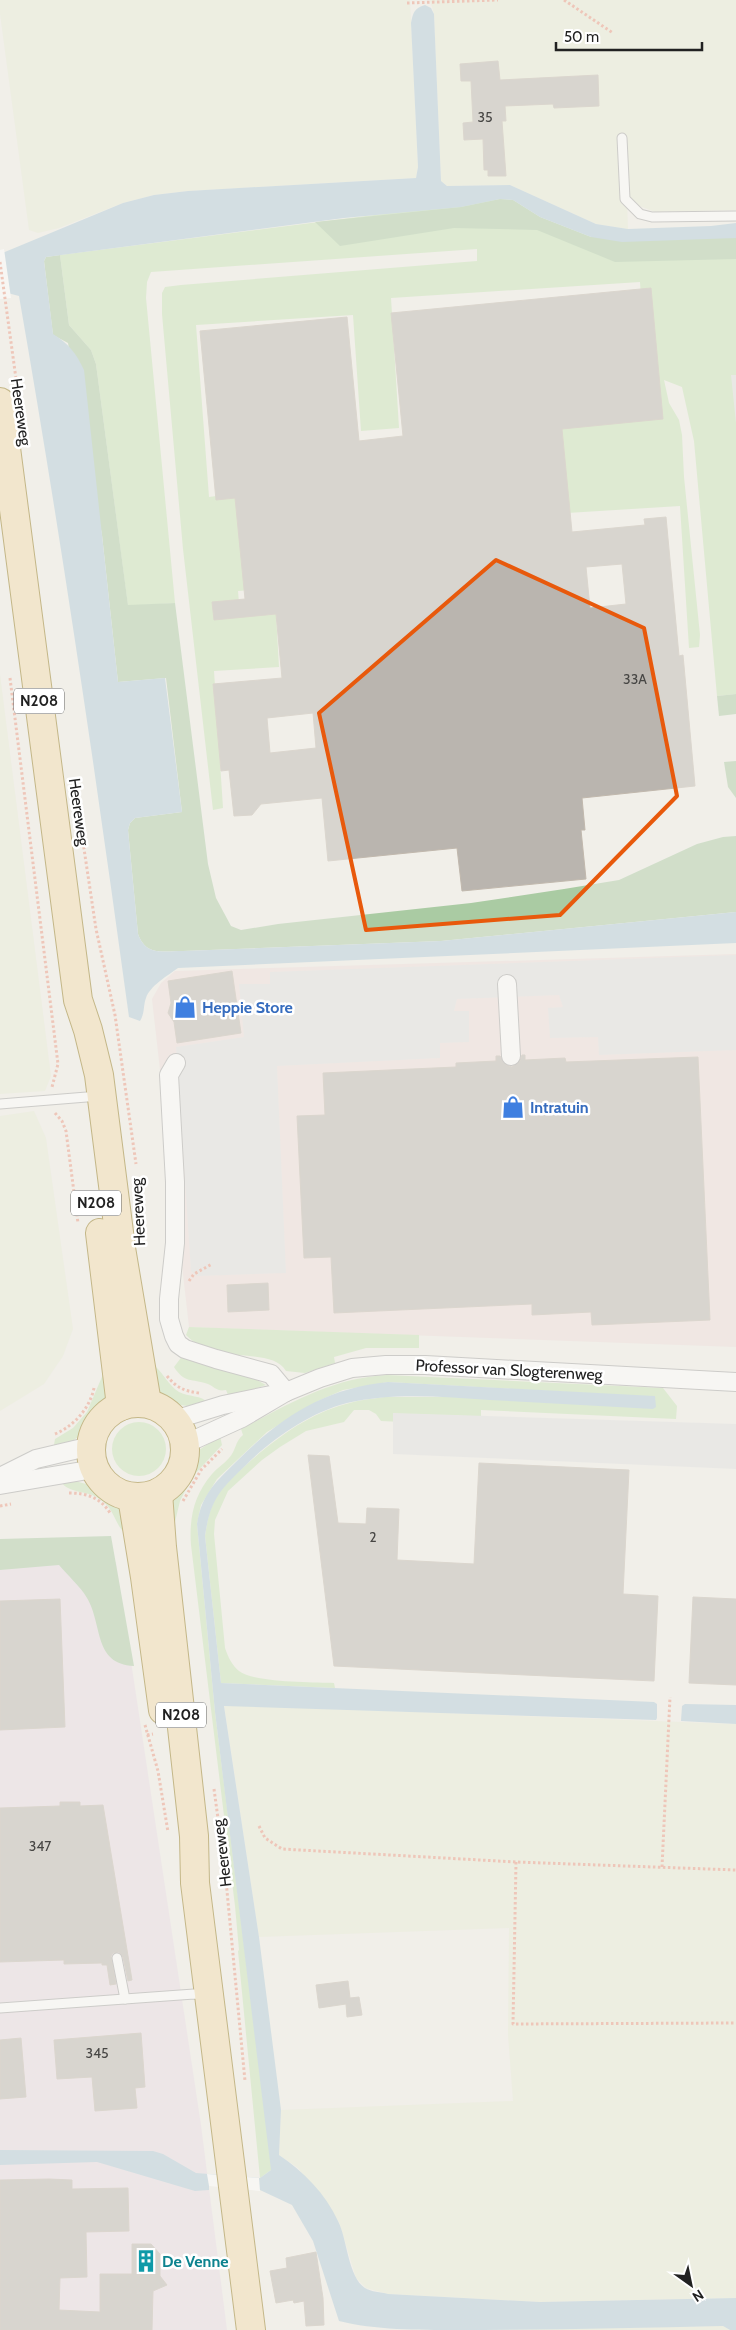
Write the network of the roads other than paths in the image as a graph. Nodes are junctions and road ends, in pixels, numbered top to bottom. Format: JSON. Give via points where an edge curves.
{"nodes":[{"id":1,"x":622,"y":138,"type":"dead end"},
{"id":2,"x":736,"y":216,"type":"edge"},
{"id":3,"x":9,"y":395,"type":"edge"},
{"id":4,"x":506,"y":984,"type":"dead end"},
{"id":5,"x":511,"y":1056,"type":"dead end"},
{"id":6,"x":176,"y":1063,"type":"dead end"},
{"id":7,"x":92,"y":1097,"type":"junction"},
{"id":8,"x":0,"y":1104,"type":"edge"},
{"id":9,"x":736,"y":1382,"type":"edge"},
{"id":10,"x":286,"y":1392,"type":"junction"},
{"id":11,"x":147,"y":1404,"type":"junction"},
{"id":12,"x":120,"y":1406,"type":"junction"},
{"id":13,"x":179,"y":1431,"type":"junction"},
{"id":14,"x":92,"y":1457,"type":"junction"},
{"id":15,"x":0,"y":1477,"type":"edge"},
{"id":16,"x":0,"y":1486,"type":"edge"},
{"id":17,"x":145,"y":1495,"type":"junction"},
{"id":18,"x":117,"y":1958,"type":"dead end"},
{"id":19,"x":209,"y":1996,"type":"junction"},
{"id":20,"x":125,"y":1999,"type":"junction"},
{"id":21,"x":0,"y":2008,"type":"edge"},
{"id":22,"x":251,"y":2330,"type":"edge"}],
"edges":[{"from":1,"to":2,"type":"lane","via":[[625,199],[640,214],[652,217]]},
{"from":3,"to":7,"type":"main road","name":"Heereweg","number":"N208","via":[[78,1000],[74,1039]]},
{"from":4,"to":5,"type":"street"},
{"from":6,"to":10,"type":"street","via":[[169,1075],[176,1243],[168,1299],[174,1336],[185,1348],[271,1374]]},
{"from":7,"to":8,"type":"lane"},
{"from":7,"to":11,"type":"main road","name":"Heereweg","number":"N208"},
{"from":7,"to":12,"type":"main road","name":"Heereweg","number":"N208"},
{"from":9,"to":10,"type":"street","name":"Professor van Slogterenweg","via":[[386,1365],[352,1368]]},
{"from":10,"to":13,"type":"street","name":"Professor van Slogterenweg","via":[[218,1407]]},
{"from":10,"to":13,"type":"street","name":"Professor van Slogterenweg","via":[[225,1426]]},
{"from":11,"to":12,"type":"main road"},
{"from":11,"to":13,"type":"main road","via":[[166,1412]]},
{"from":12,"to":14,"type":"main road","via":[[103,1418],[93,1435]]},
{"from":13,"to":17,"type":"main road","via":[[183,1463],[179,1473],[166,1488]]},
{"from":14,"to":15,"type":"street","via":[[36,1459]]},
{"from":14,"to":16,"type":"street"},
{"from":14,"to":17,"type":"main road","via":[[109,1488]]},
{"from":17,"to":19,"type":"main road","name":"Heereweg","number":"N208","via":[[145,1577],[180,1837],[195,1883]]},
{"from":18,"to":20,"type":"lane"},
{"from":19,"to":20,"type":"lane","via":[[194,1994]]},
{"from":19,"to":22,"type":"main road","name":"Heereweg","number":"N208"},
{"from":20,"to":21,"type":"lane"}]}
